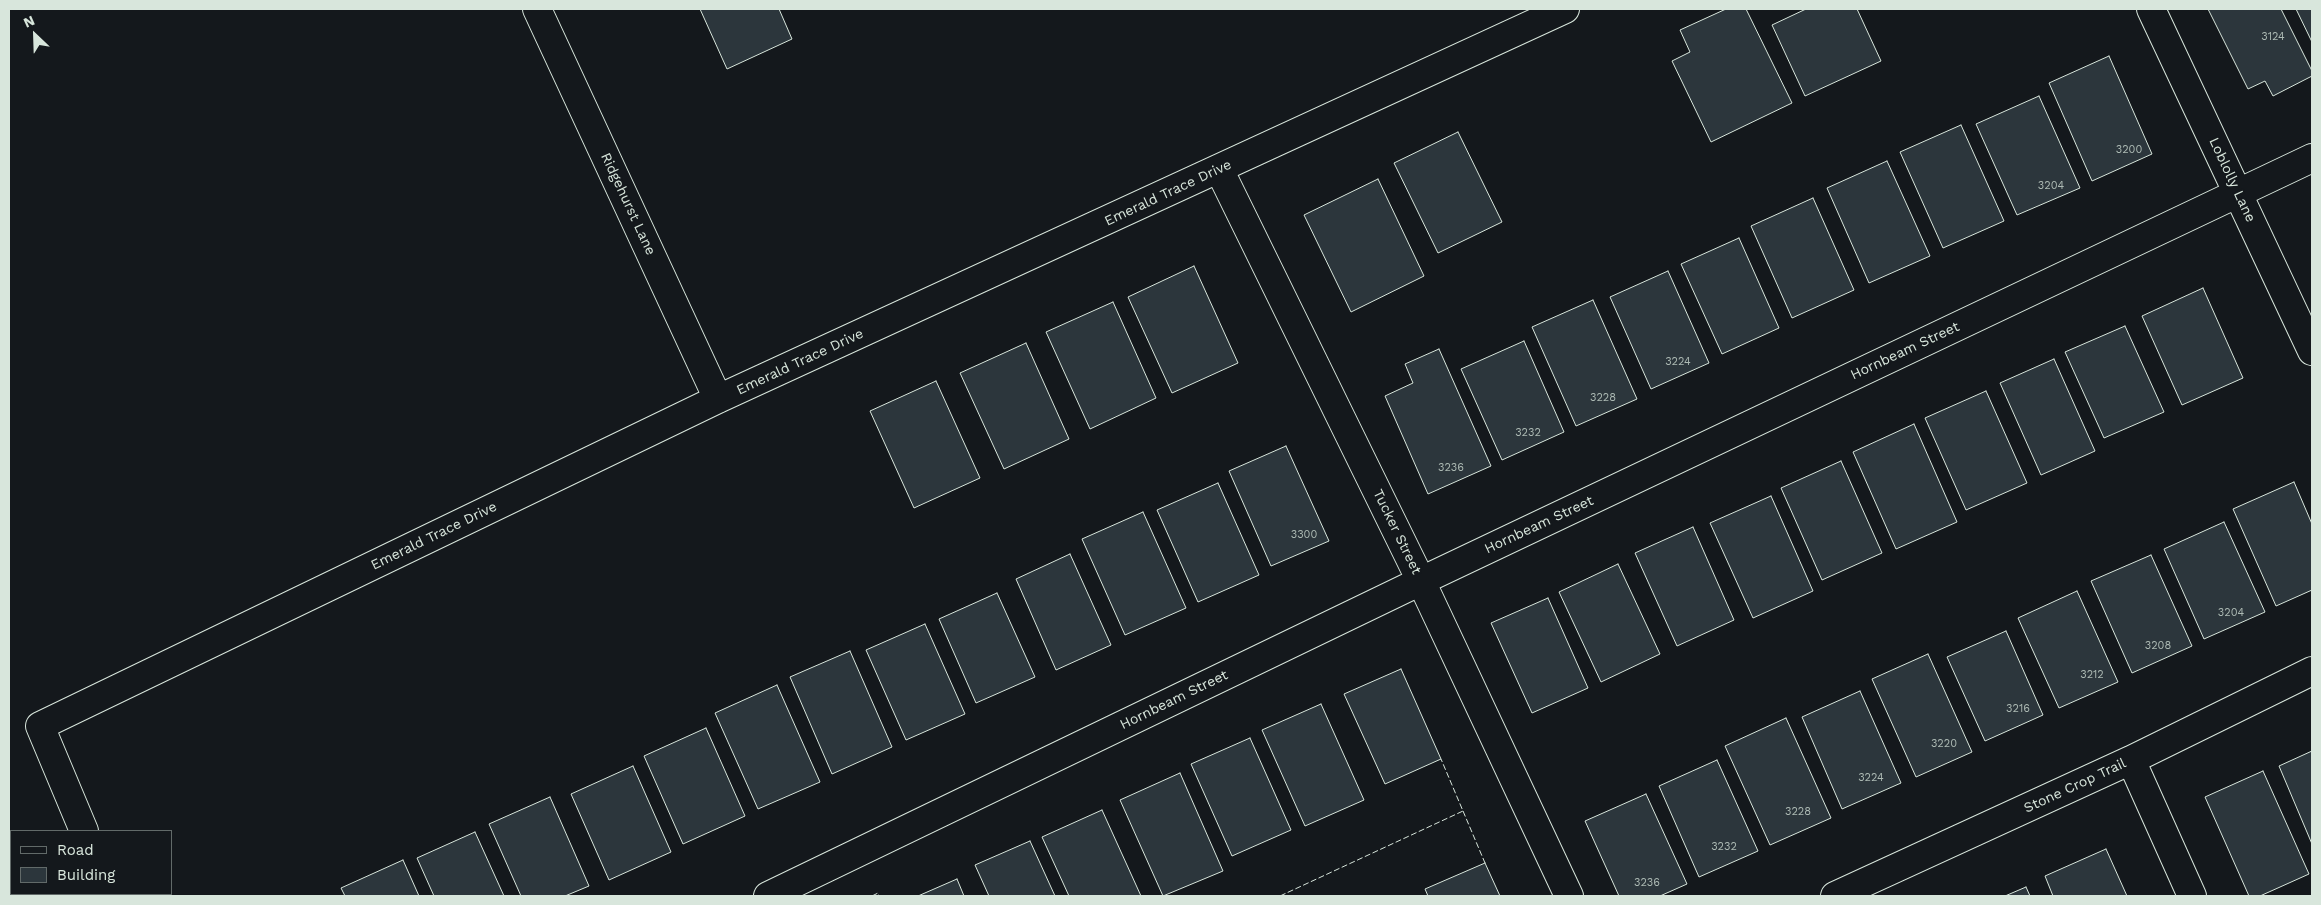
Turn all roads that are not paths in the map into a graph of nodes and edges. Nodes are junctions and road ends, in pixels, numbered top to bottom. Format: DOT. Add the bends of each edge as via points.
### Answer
graph roads {
  1 [pos="537,9"];
  2 [pos="1565,9"];
  3 [pos="2151,9"];
  4 [pos="2312,158"];
  5 [pos="1219,170"];
  6 [pos="2238,193"];
  7 [pos="2312,351"];
  8 [pos="718,399"];
  9 [pos="1421,581"];
  10 [pos="2312,671"];
  11 [pos="2131,760"];
  12 [pos="84,830"];
  13 [pos="768,896"];
  14 [pos="1569,896"];
  15 [pos="1835,896"];
  16 [pos="2192,896"];
  1 -- 8 [label="street, Ridgehurst Lane"];
  2 -- 5 [label="street, Emerald Trace Drive"];
  3 -- 6 [label="street, Loblolly Lane"];
  4 -- 6 [label="street, Hornbeam Street"];
  5 -- 8 [label="street, Emerald Trace Drive"];
  5 -- 9 [label="street, Tucker Street"];
  6 -- 7 [label="street, Loblolly Lane"];
  6 -- 9 [label="street, Hornbeam Street"];
  8 -- 12 [label="street, Emerald Trace Drive" via="40,726"];
  9 -- 13 [label="street, Hornbeam Street"];
  9 -- 14 [label="street, Tucker Street"];
  10 -- 11 [label="street, Stone Crop Trail"];
  11 -- 15 [label="street, Stone Crop Trail"];
  11 -- 16 [label="street"];
}
